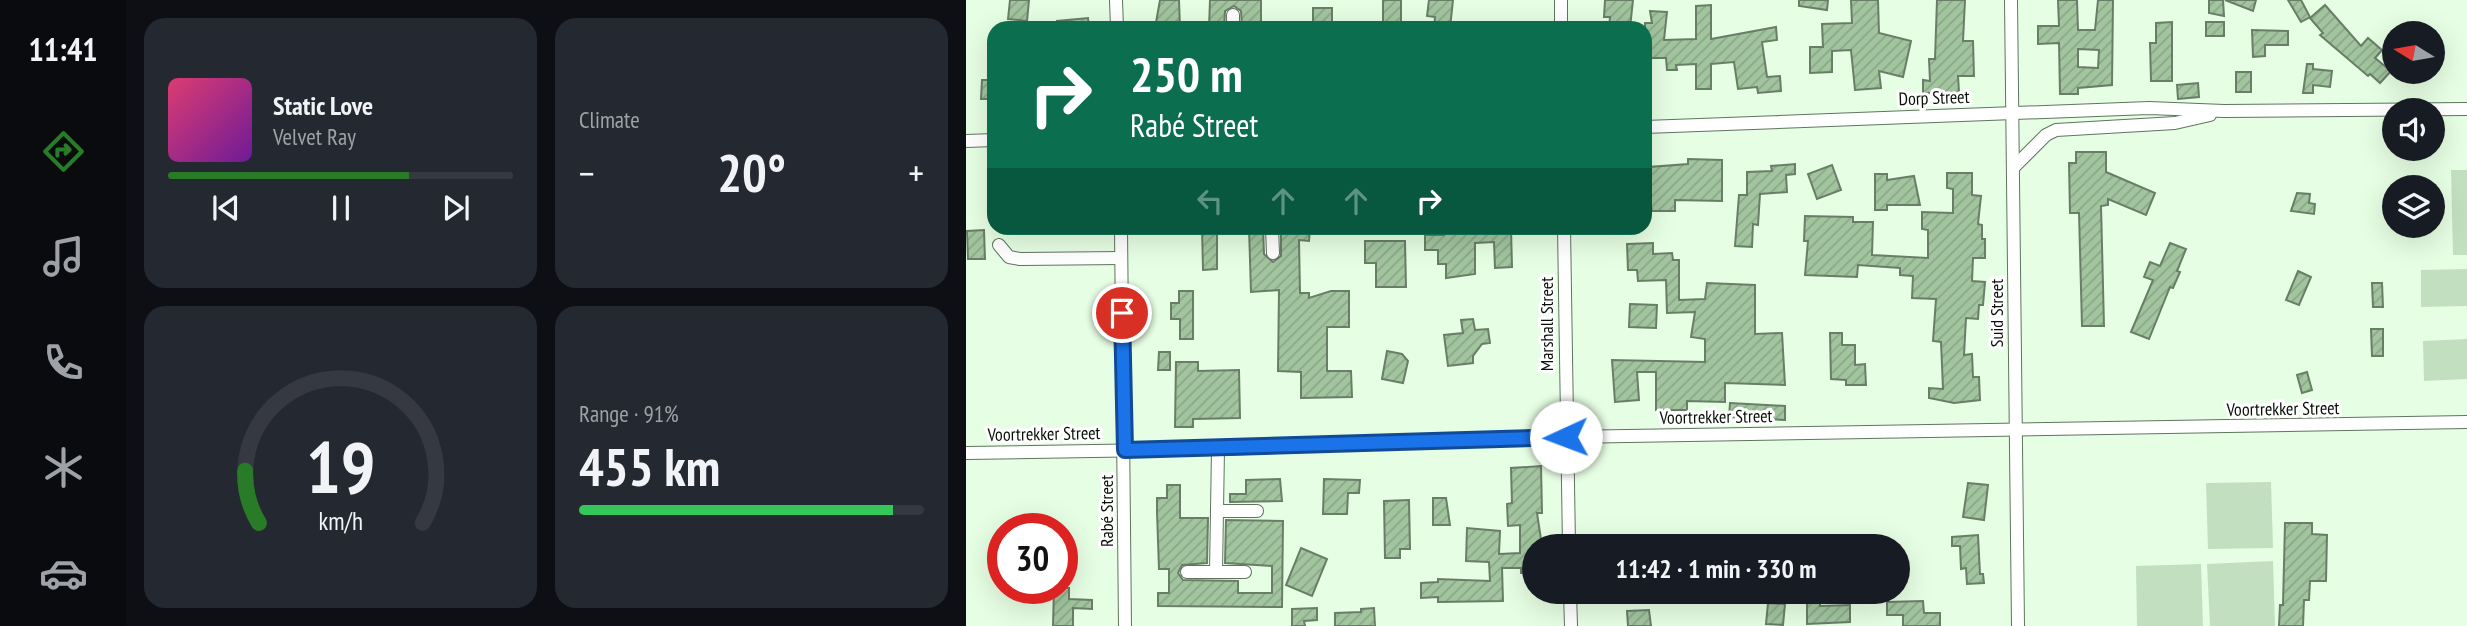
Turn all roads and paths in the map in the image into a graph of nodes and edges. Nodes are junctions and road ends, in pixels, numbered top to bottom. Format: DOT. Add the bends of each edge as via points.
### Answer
graph roads {
  1 [pos="1116,0"];
  2 [pos="1561,0"];
  3 [pos="2011,0"];
  4 [pos="1117,21"];
  5 [pos="1561,21"];
  6 [pos="2467,109"];
  7 [pos="2224,111"];
  8 [pos="2013,113"];
  9 [pos="1652,127"];
  10 [pos="987,140"];
  11 [pos="966,141"];
  12 [pos="2015,166"];
  13 [pos="1121,235"];
  14 [pos="1272,235"];
  15 [pos="1564,235"];
  16 [pos="999,245"];
  17 [pos="1273,253"];
  18 [pos="1121,258"];
  19 [pos="2467,422"];
  20 [pos="2014,430"];
  21 [pos="1566,437"];
  22 [pos="1218,449"];
  23 [pos="1125,450"];
  24 [pos="966,453"];
  25 [pos="1217,511"];
  26 [pos="1257,511"];
  27 [pos="1569,534"];
  28 [pos="1187,572"];
  29 [pos="1216,572"];
  30 [pos="1244,572"];
  31 [pos="1570,604"];
  32 [pos="1125,626"];
  33 [pos="1571,626"];
  34 [pos="2018,626"];
  1 -- 4 [label="street"];
  2 -- 5 [label="street"];
  3 -- 8 [label="street, Suid Street"];
  6 -- 7 [label="street, Dorp Street"];
  7 -- 8 [label="street, Dorp Street" via="2149,108"];
  7 -- 12 [label="street, Dorp Street" via="2175,123 2056,130"];
  8 -- 9 [label="street, Dorp Street"];
  8 -- 12 [label="street, Suid Street"];
  10 -- 11 [label="street"];
  12 -- 20 [label="street, Suid Street"];
  13 -- 18 [label="street, Rabé Street"];
  14 -- 17 [label="street"];
  15 -- 21 [label="street, Marshall Street"];
  16 -- 18 [label="street" via="1009,257 1020,259"];
  18 -- 23 [label="street, Rabé Street"];
  19 -- 20 [label="street, Voortrekker Street"];
  20 -- 21 [label="street, Voortrekker Street"];
  20 -- 34 [label="street, Suid Street"];
  21 -- 22 [label="street, Voortrekker Street"];
  21 -- 27 [label="street, Marshall Street"];
  22 -- 23 [label="street, Voortrekker Street"];
  22 -- 25 [label="street"];
  23 -- 24 [label="street, Voortrekker Street"];
  23 -- 32 [label="street, Rabé Street"];
  25 -- 26 [label="street"];
  25 -- 29 [label="street"];
  28 -- 29 [label="street"];
  29 -- 30 [label="street"];
  31 -- 33 [label="street"];
}
